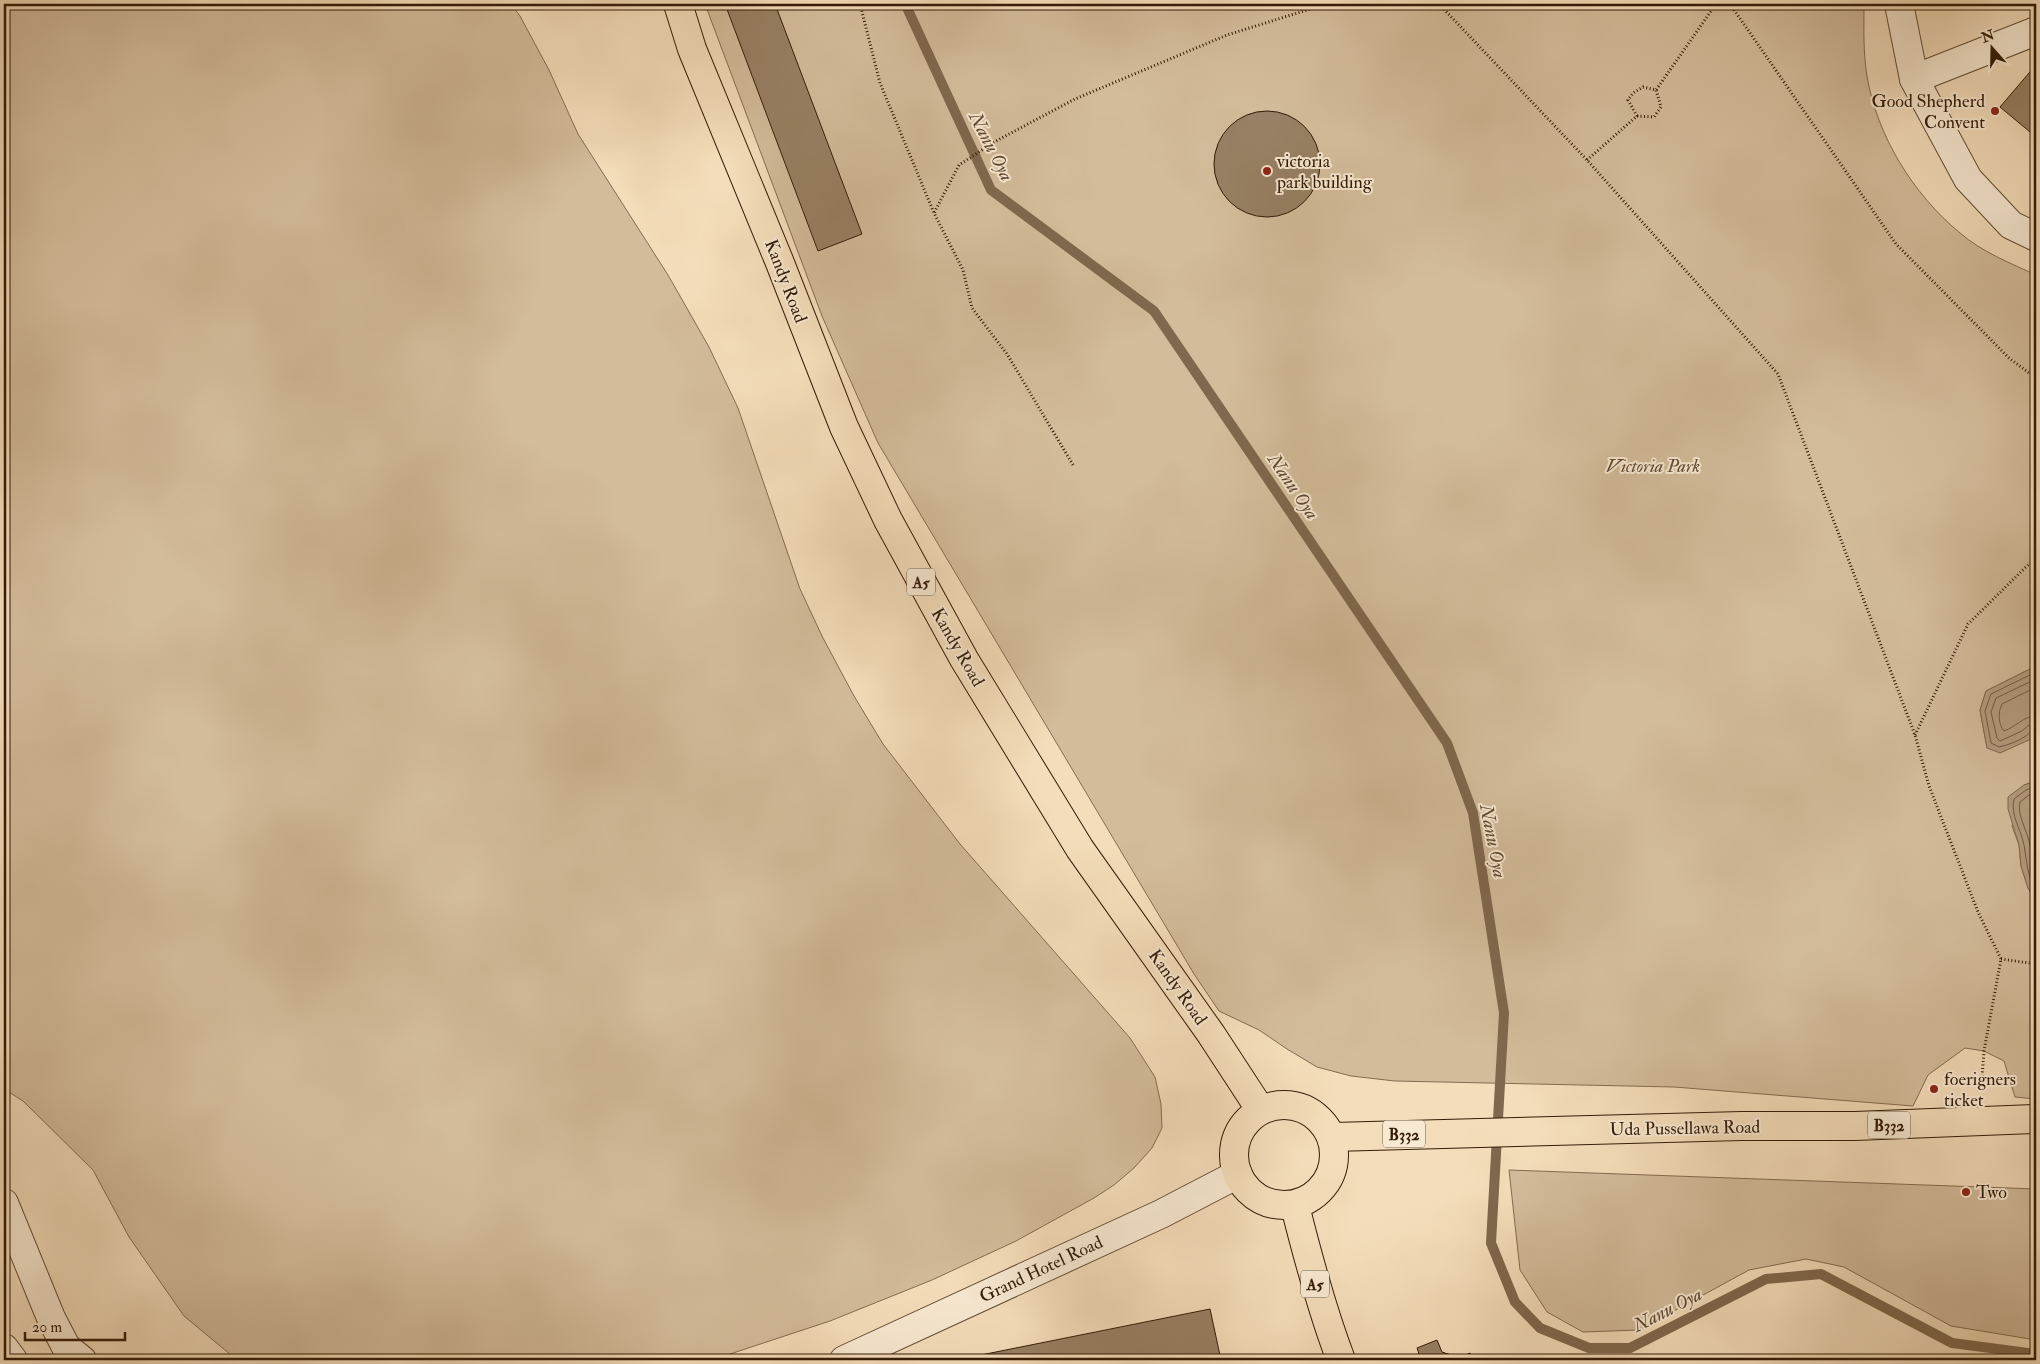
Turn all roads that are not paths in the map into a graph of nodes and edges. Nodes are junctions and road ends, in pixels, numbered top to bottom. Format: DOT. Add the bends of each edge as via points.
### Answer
graph roads {
  1 [pos="678,4"];
  2 [pos="1899,4"];
  3 [pos="2036,31"];
  4 [pos="1914,79"];
  5 [pos="2036,237"];
  6 [pos="1260,1109"];
  7 [pos="2036,1119"];
  8 [pos="1333,1137"];
  9 [pos="1238,1174"];
  10 [pos="4,1203"];
  11 [pos="1295,1206"];
  12 [pos="4,1348"];
  13 [pos="13,1360"];
  14 [pos="82,1360"];
  15 [pos="844,1360"];
  16 [pos="1341,1360"];
  1 -- 6 [label="main road, Kandy Road / A5" via="692,49 844,427 888,520 964,659 1080,849"];
  2 -- 4 [label="street"];
  3 -- 4 [label="street"];
  4 -- 5 [label="street" via="1968,178 2011,225"];
  6 -- 8 [label="main road" via="1289,1103 1316,1114"];
  6 -- 9 [label="main road" via="1242,1124 1234,1152"];
  7 -- 8 [label="main road, Uda Pussellawa Road / B332"];
  8 -- 11 [label="main road" via="1335,1165 1322,1190"];
  9 -- 11 [label="main road" via="1248,1193 1271,1205"];
  9 -- 15 [label="street, Grand Hotel Road" via="1161,1214"];
  10 -- 14 [label="street" via="51,1318 66,1347"];
  11 -- 16 [label="main road, A5" via="1309,1264"];
  12 -- 13 [label="street"];
}
